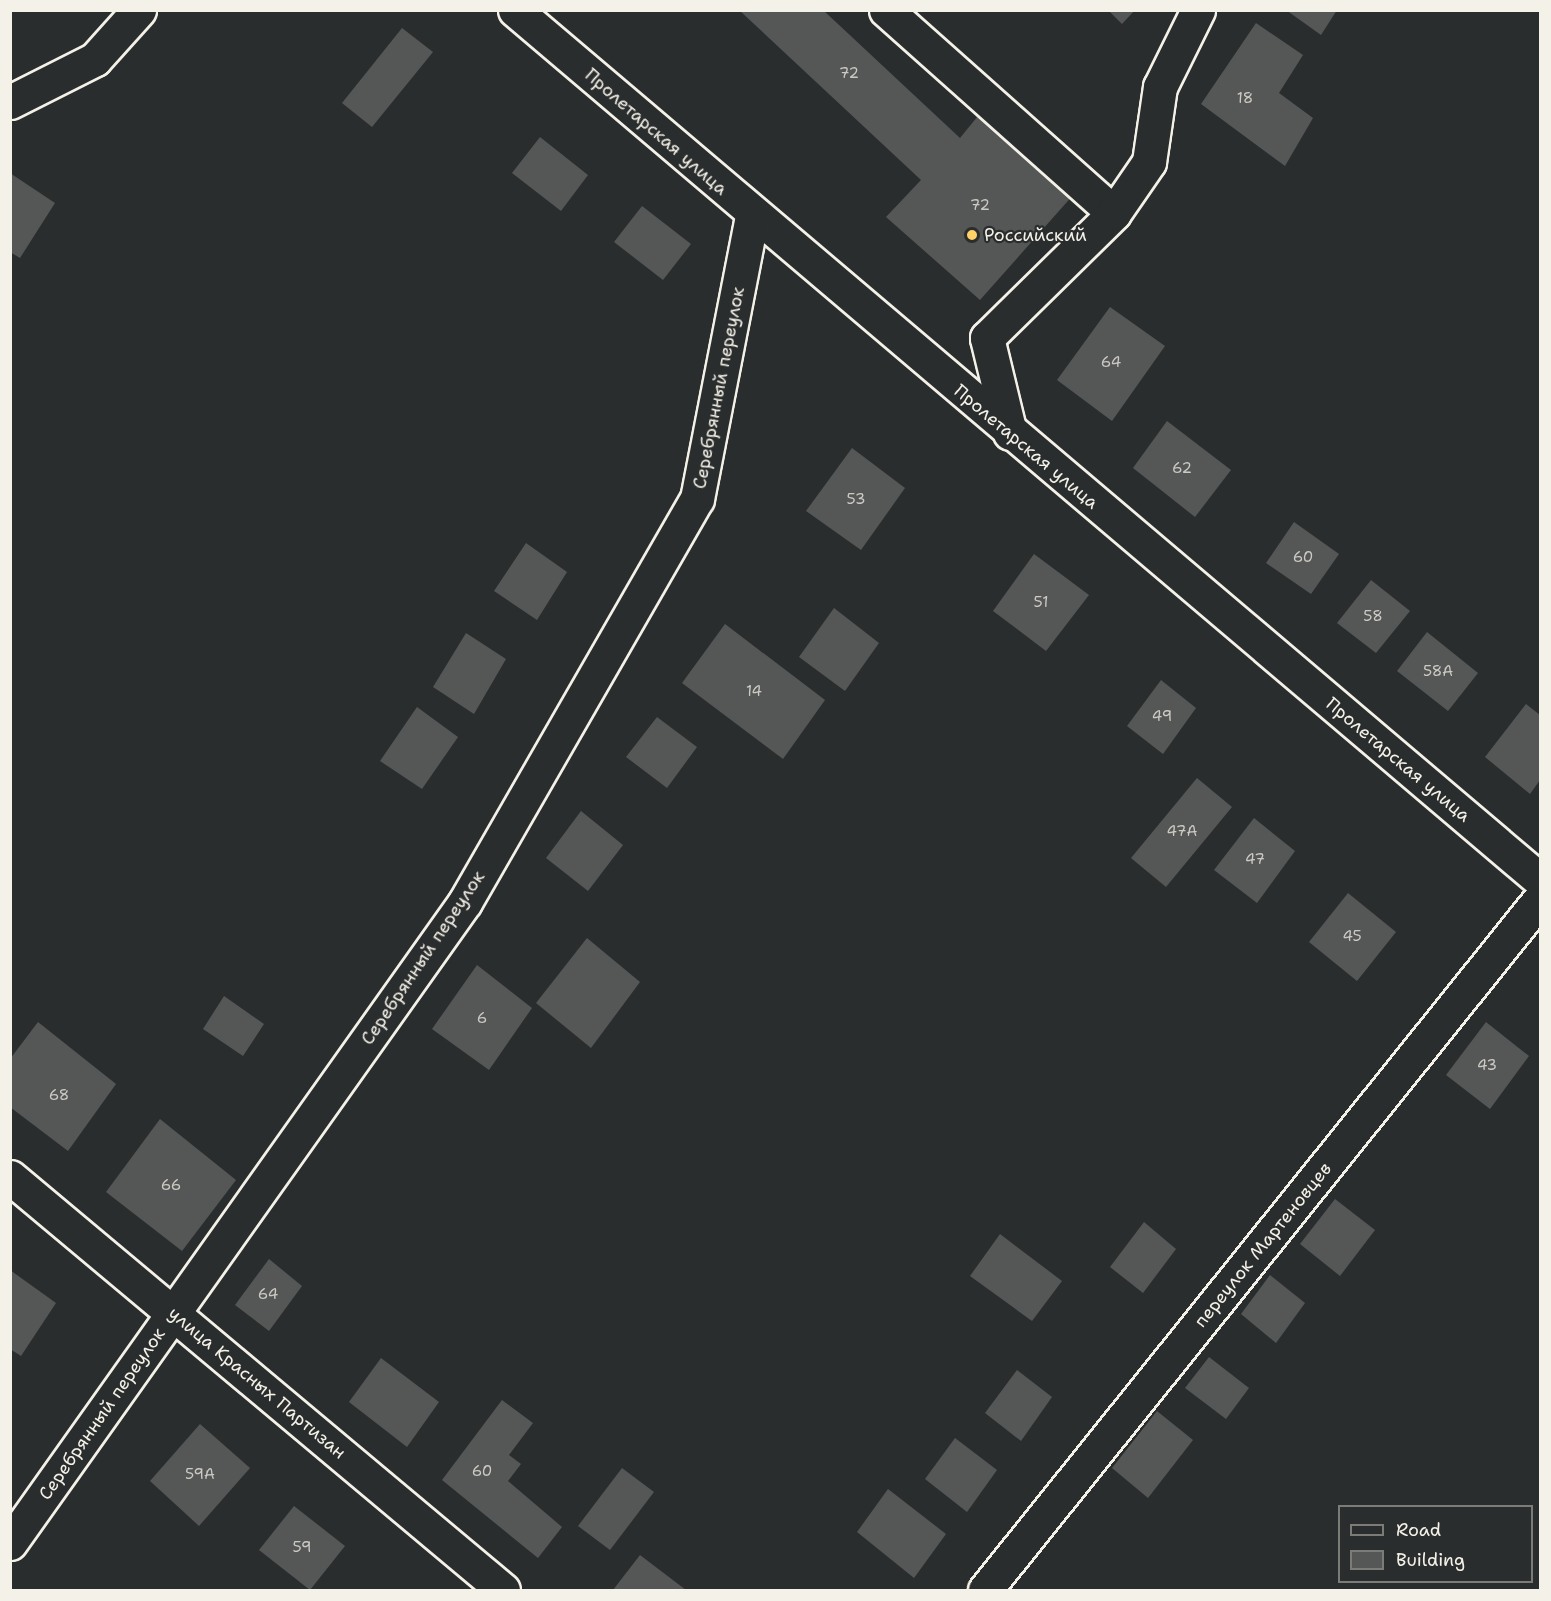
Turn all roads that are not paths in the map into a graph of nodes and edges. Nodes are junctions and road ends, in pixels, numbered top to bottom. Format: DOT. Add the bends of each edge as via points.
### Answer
graph roads {
  1 [pos="140,10"];
  2 [pos="886,10"];
  3 [pos="1198,10"];
  4 [pos="521,12"];
  5 [pos="10,102"];
  6 [pos="1114,213"];
  7 [pos="752,215"];
  8 [pos="1010,433"];
  9 [pos="1540,880"];
  10 [pos="1540,899"];
  11 [pos="10,1177"];
  12 [pos="174,1313"];
  13 [pos="10,1543"];
  14 [pos="502,1590"];
  15 [pos="985,1590"];
  1 -- 5 [label="street" via="95,59"];
  2 -- 6 [label="street"];
  3 -- 6 [label="street" via="1160,87 1149,162"];
  4 -- 7 [label="street, Пролетарская улица"];
  6 -- 8 [label="street" via="987,338"];
  7 -- 8 [label="street, Пролетарская улица"];
  7 -- 12 [label="street, Серебрянный переулок" via="697,500 465,902"];
  8 -- 9 [label="street, Пролетарская улица"];
  10 -- 15 [label="street, переулок Мартеновцев"];
  11 -- 12 [label="street, улица Красных Партизан"];
  12 -- 13 [label="street, Серебрянный переулок"];
  12 -- 14 [label="street, улица Красных Партизан"];
}
